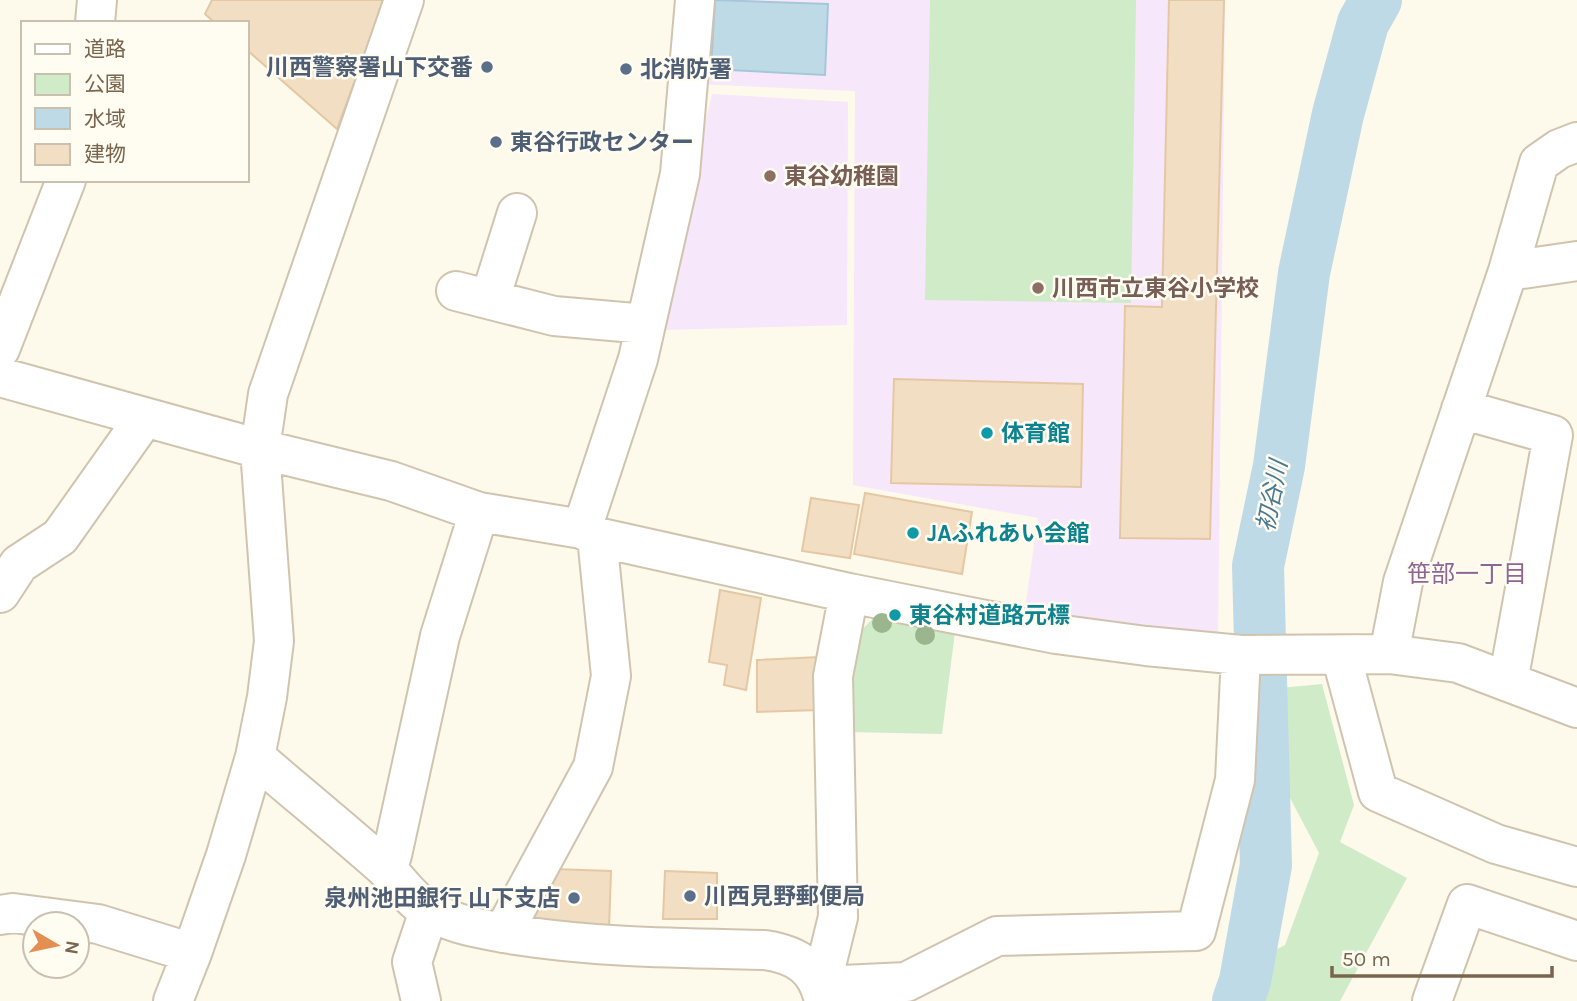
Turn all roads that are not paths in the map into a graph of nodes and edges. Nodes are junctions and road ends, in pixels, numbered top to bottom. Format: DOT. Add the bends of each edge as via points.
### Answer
graph roads {
  1 [pos="97,0"];
  2 [pos="404,0"];
  3 [pos="695,0"];
  4 [pos="95,21"];
  5 [pos="1577,142"];
  6 [pos="64,182"];
  7 [pos="517,213"];
  8 [pos="1577,261"];
  9 [pos="1508,271"];
  10 [pos="646,324"];
  11 [pos="0,349"];
  12 [pos="0,377"];
  13 [pos="1461,409"];
  14 [pos="145,417"];
  15 [pos="260,449"];
  16 [pos="479,512"];
  17 [pos="589,533"];
  18 [pos="0,593"];
  19 [pos="849,593"];
  20 [pos="1389,654"];
  21 [pos="1241,655"];
  22 [pos="1340,655"];
  23 [pos="1508,682"];
  24 [pos="1577,708"];
  25 [pos="255,757"];
  26 [pos="1577,867"];
  27 [pos="387,870"];
  28 [pos="429,911"];
  29 [pos="0,915"];
  30 [pos="503,933"];
  31 [pos="1577,941"];
  32 [pos="192,953"];
  33 [pos="823,993"];
  34 [pos="173,1001"];
  35 [pos="421,1001"];
  36 [pos="1432,1001"];
  1 -- 4 [label="street"];
  2 -- 15 [label="street" via="283,345 268,394"];
  3 -- 10 [label="street" via="680,174"];
  5 -- 9 [label="street" via="1539,163"];
  6 -- 11 [label="street"];
  7 -- 10 [label="street" via="473,295 554,316"];
  8 -- 9 [label="street"];
  9 -- 13 [label="street"];
  10 -- 17 [label="street"];
  12 -- 14 [label="street"];
  13 -- 20 [label="street" via="1403,582"];
  13 -- 23 [label="street" via="1553,435"];
  14 -- 15 [label="street"];
  14 -- 18 [label="street" via="60,537 19,564"];
  15 -- 16 [label="street" via="391,481"];
  15 -- 25 [label="street" via="274,641"];
  16 -- 17 [label="street"];
  16 -- 27 [label="street" via="440,636"];
  17 -- 19 [label="street"];
  17 -- 30 [label="street" via="611,676 593,767"];
  19 -- 21 [label="street" via="1056,634"];
  19 -- 33 [label="street" via="833,676 838,917"];
  20 -- 22 [label="street"];
  20 -- 23 [label="street" via="1458,663"];
  21 -- 22 [label="street"];
  21 -- 33 [label="street" via="1235,780 1196,931 997,936 906,982"];
  22 -- 26 [label="street" via="1378,792 1496,844"];
  23 -- 24 [label="street"];
  25 -- 27 [label="street"];
  25 -- 32 [label="street"];
  27 -- 28 [label="street"];
  28 -- 30 [label="street"];
  28 -- 35 [label="street" via="412,961"];
  29 -- 32 [label="street" via="98,924"];
  30 -- 33 [label="street" via="566,943 783,953 814,973"];
  31 -- 36 [label="street" via="1467,904"];
  32 -- 34 [label="street"];
}
